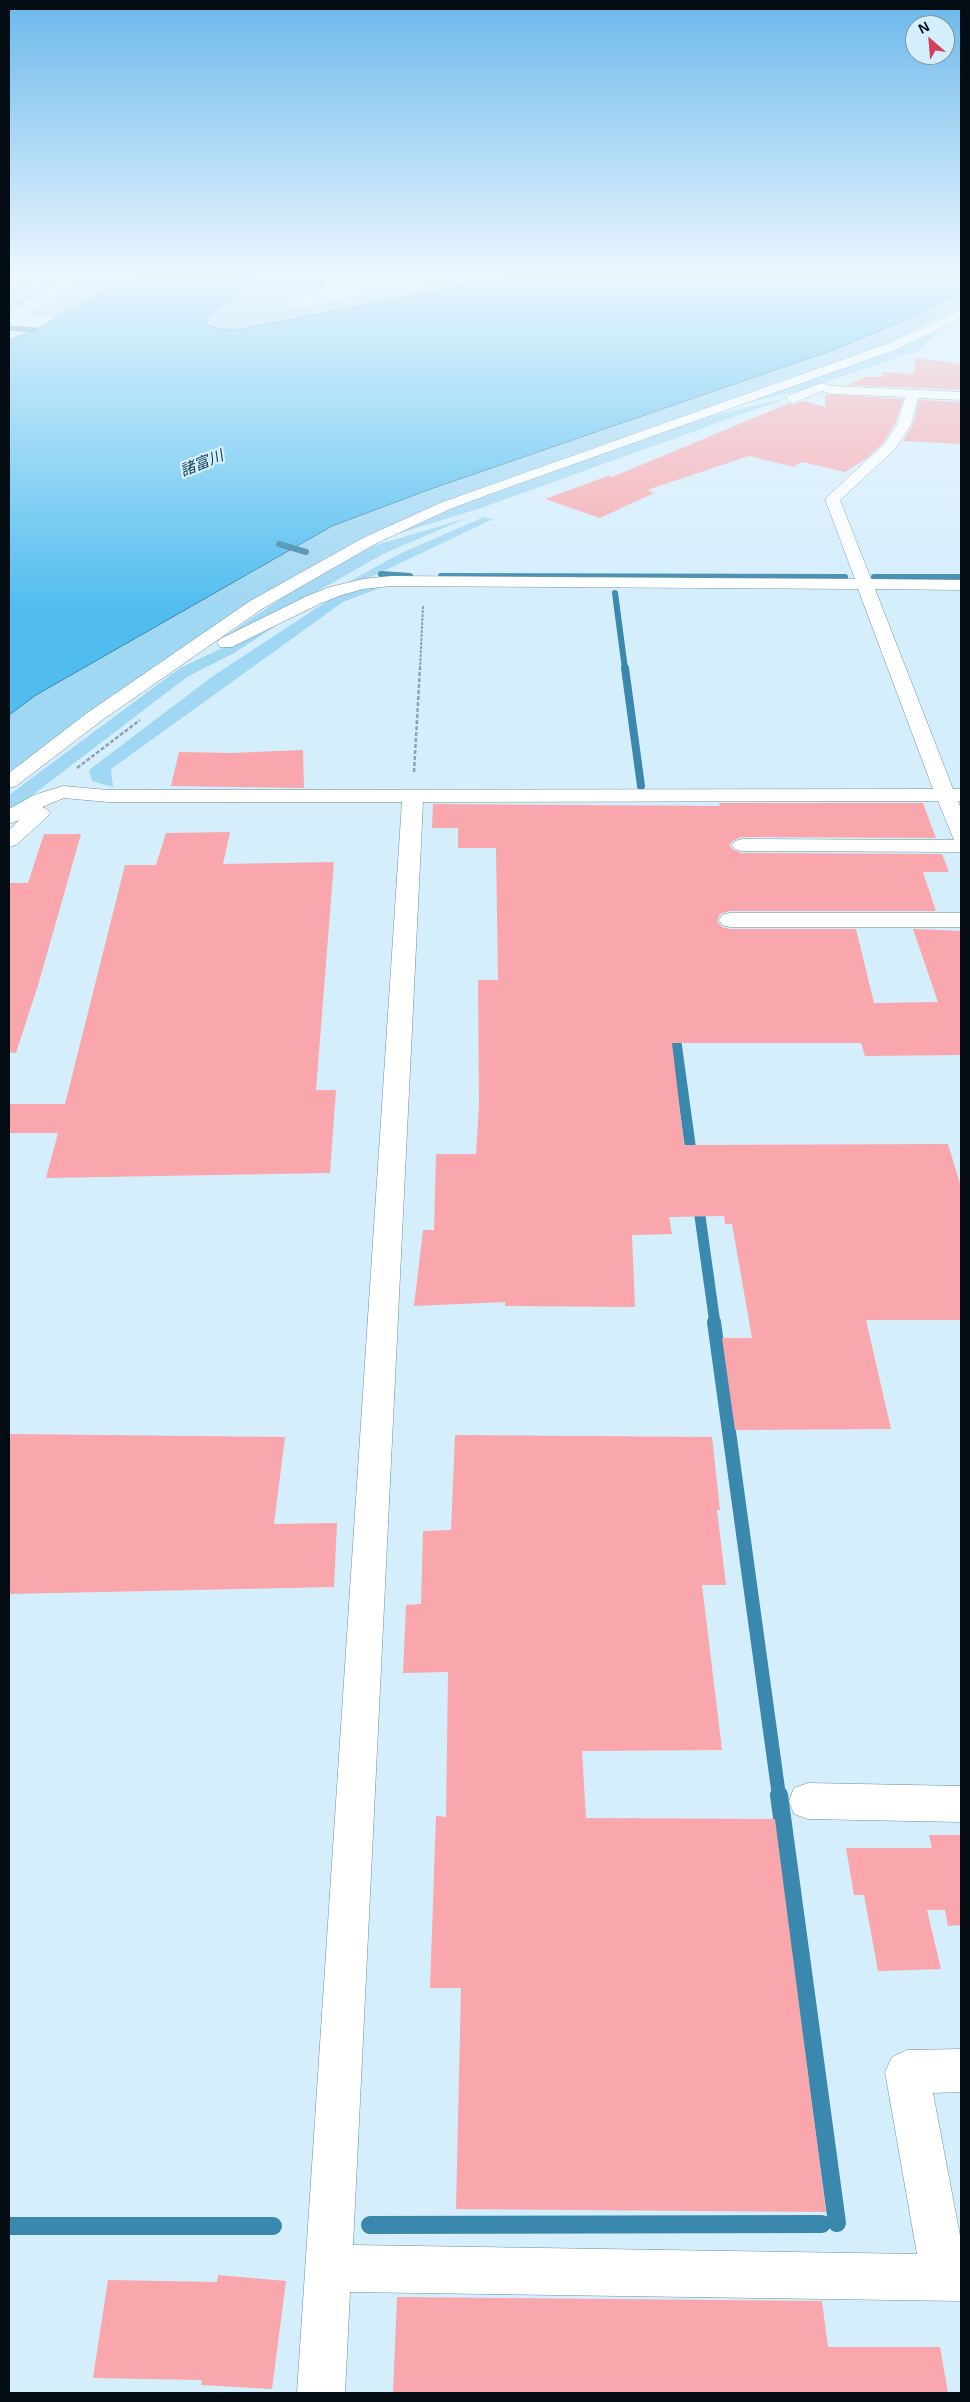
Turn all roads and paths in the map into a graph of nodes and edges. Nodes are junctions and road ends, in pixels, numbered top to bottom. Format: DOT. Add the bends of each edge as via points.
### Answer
graph roads {
  1 [pos="787,383"];
  2 [pos="832,383"];
  3 [pos="821,388"];
  4 [pos="912,394"];
  5 [pos="961,396"];
  6 [pos="782,403"];
  7 [pos="701,413"];
  8 [pos="451,520"];
  9 [pos="369,541"];
  10 [pos="424,582"];
  11 [pos="863,584"];
  12 [pos="961,585"];
  13 [pos="182,657"];
  14 [pos="9,782"];
  15 [pos="63,792"];
  16 [pos="413,795"];
  17 [pos="953,795"];
  18 [pos="9,818"];
  19 [pos="961,835"];
  20 [pos="9,841"];
  21 [pos="742,846"];
  22 [pos="961,846"];
  23 [pos="730,920"];
  24 [pos="961,920"];
  25 [pos="808,1800"];
  26 [pos="961,1804"];
  27 [pos="961,2071"];
  28 [pos="330,2268"];
  29 [pos="953,2278"];
  30 [pos="321,2393"];
  1 -- 7 [label="street"];
  2 -- 3 [label="street"];
  3 -- 4 [label="street"];
  3 -- 6 [label="street"];
  3 -- 7 [label="street" via="728,410"];
  4 -- 5 [label="street"];
  4 -- 11 [label="street" via="904,425 889,446 832,499"];
  7 -- 9 [label="street" via="477,494"];
  8 -- 9 [label="street" via="385,540"];
  9 -- 13 [label="street" via="256,605"];
  10 -- 11 [label="street"];
  10 -- 13 [label="street" via="391,581 336,591 217,648"];
  10 -- 16 [label="path"];
  11 -- 12 [label="street"];
  11 -- 17 [label="street"];
  13 -- 14 [label="street" via="94,717"];
  15 -- 16 [label="street" via="108,796"];
  15 -- 18 [label="street" via="42,799"];
  15 -- 20 [label="street"];
  16 -- 17 [label="street"];
  16 -- 28 [label="street"];
  17 -- 19 [label="street"];
  21 -- 22 [label="street"];
  23 -- 24 [label="street"];
  25 -- 26 [label="street"];
  27 -- 29 [label="street" via="907,2072"];
  28 -- 29 [label="street"];
  28 -- 30 [label="street"];
}
